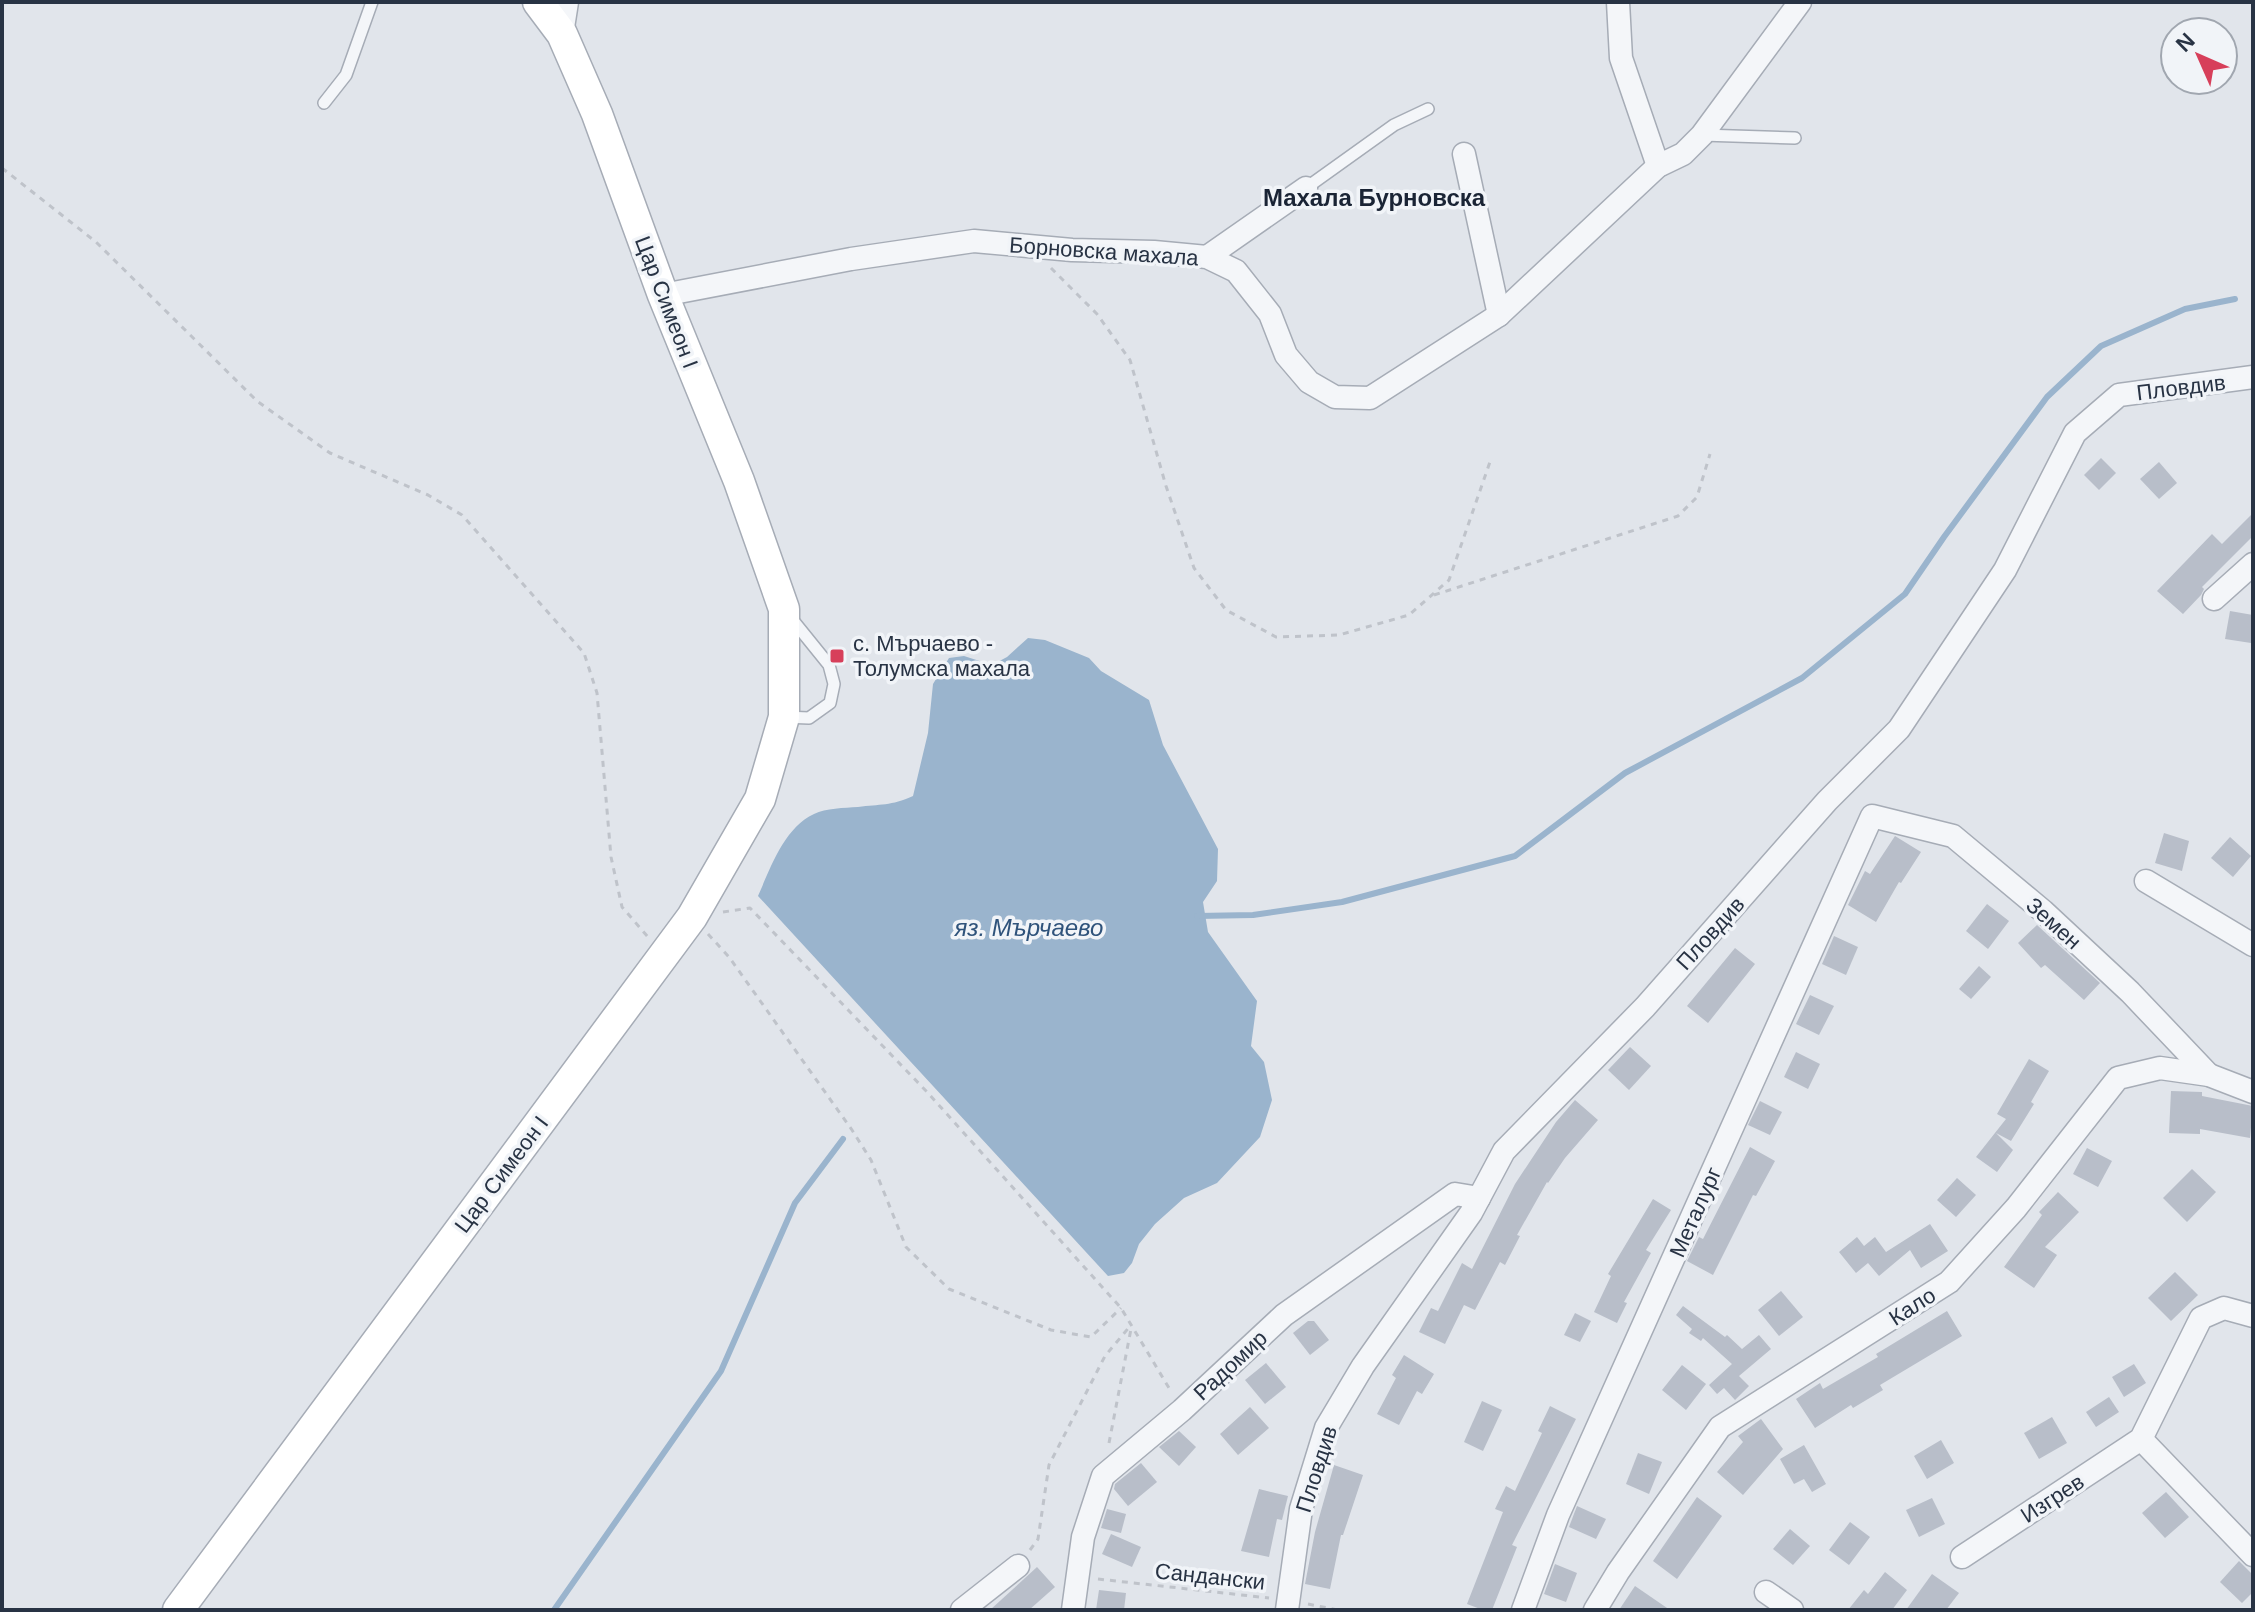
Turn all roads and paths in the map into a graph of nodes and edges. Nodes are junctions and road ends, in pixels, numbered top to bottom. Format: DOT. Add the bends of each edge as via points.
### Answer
graph roads {
  1 [pos="372,2"];
  2 [pos="538,2"];
  3 [pos="567,2"];
  4 [pos="1618,2"];
  5 [pos="1800,2"];
  6 [pos="562,34"];
  7 [pos="324,103"];
  8 [pos="1428,109"];
  9 [pos="1702,135"];
  10 [pos="1795,138"];
  11 [pos="1464,154"];
  12 [pos="1658,166"];
  13 [pos="2,168"];
  14 [pos="1306,188"];
  15 [pos="1029,246"];
  16 [pos="1207,257"];
  17 [pos="663,295"];
  18 [pos="1499,315"];
  19 [pos="2253,377"];
  20 [pos="1710,454"];
  21 [pos="1491,459"];
  22 [pos="2253,564"];
  23 [pos="1431,596"];
  24 [pos="2214,599"];
  25 [pos="784,609"];
  26 [pos="784,717"];
  27 [pos="1872,816"];
  28 [pos="2146,881"];
  29 [pos="692,917"];
  30 [pos="2253,945"];
  31 [pos="663,955"];
  32 [pos="2209,1075"];
  33 [pos="2253,1092"];
  34 [pos="1479,1198"];
  35 [pos="1121,1308"];
  36 [pos="2253,1316"];
  37 [pos="1131,1325"];
  38 [pos="1182,1410"];
  39 [pos="2141,1439"];
  40 [pos="1103,1476"];
  41 [pos="2253,1555"];
  42 [pos="1962,1557"];
  43 [pos="1018,1566"];
  44 [pos="1078,1577"];
  45 [pos="1766,1592"];
  46 [pos="1287,1605"];
  47 [pos="178,1610"];
  48 [pos="962,1610"];
  49 [pos="1073,1610"];
  50 [pos="1338,1610"];
  51 [pos="1523,1610"];
  52 [pos="1595,1610"];
  53 [pos="1792,1610"];
  1 -- 7 [label="lane" via="346,75"];
  2 -- 6 [label="street, Цар Симеон I"];
  3 -- 6 [label="street"];
  4 -- 12 [label="street" via="1621,58"];
  5 -- 9 [label="street, Борновска махала"];
  6 -- 17 [label="street, Цар Симеон I"];
  8 -- 14 [label="lane" via="1394,125"];
  9 -- 10 [label="lane"];
  9 -- 12 [label="street, Борновска махала" via="1683,154"];
  11 -- 18 [label="street"];
  12 -- 18 [label="street, Борновска махала"];
  13 -- 31 [label="path" via="96,242 257,401 330,453 462,515 584,653 597,693 611,857 622,907"];
  14 -- 16 [label="street"];
  15 -- 16 [label="street, Борновска махала"];
  15 -- 17 [label="street, Борновска махала" via="974,241"];
  15 -- 23 [label="path" via="1097,314 1130,360 1194,568 1226,610 1276,637 1339,635 1409,615"];
  16 -- 18 [label="street, Борновска махала" via="1236,271 1270,314 1286,355 1309,382 1335,397 1370,398"];
  17 -- 25 [label="street, Цар Симеон I" via="739,481"];
  19 -- 34 [label="street, Пловдив" via="2119,395 2075,433 2005,570 1899,729 1827,801 1645,1007 1504,1151"];
  20 -- 23 [label="path" via="1697,497 1678,516"];
  21 -- 23 [label="path" via="1449,580"];
  22 -- 24 [label="street"];
  25 -- 26 [label="street, Цар Симеон I"];
  25 -- 26 [label="lane" via="829,665 834,684 830,703 809,718"];
  26 -- 29 [label="street, Цар Симеон I" via="760,799"];
  27 -- 32 [label="street, Земен" via="1953,836 2130,992"];
  27 -- 51 [label="street, Металург" via="1558,1515"];
  28 -- 30 [label="street"];
  29 -- 31 [label="street, Цар Симеон I"];
  29 -- 35 [label="path" via="750,908 928,1093"];
  29 -- 35 [label="path" via="729,957 852,1130 871,1160 906,1247 949,1289 1051,1330 1091,1337"];
  31 -- 47 [label="street, Цар Симеон I"];
  32 -- 33 [label="street, Кало"];
  32 -- 52 [label="street, Кало" via="2160,1068 2118,1078 2016,1208 1949,1282 1720,1427"];
  34 -- 38 [label="street, Радомир" via="1455,1194 1351,1266 1284,1315"];
  34 -- 46 [label="street, Пловдив" via="1326,1428 1301,1509"];
  35 -- 37 [label="path"];
  36 -- 39 [label="street" via="2224,1308 2201,1318"];
  37 -- 38 [label="path"];
  37 -- 40 [label="path"];
  37 -- 43 [label="path" via="1105,1356 1049,1465 1038,1539"];
  38 -- 40 [label="street, Радомир"];
  39 -- 41 [label="street"];
  39 -- 42 [label="street, Изгрев"];
  40 -- 44 [label="street" via="1083,1537"];
  43 -- 48 [label="street"];
  44 -- 46 [label="path, Сандански"];
  44 -- 49 [label="street"];
  45 -- 53 [label="street"];
  46 -- 50 [label="path, Сандански"];
}
